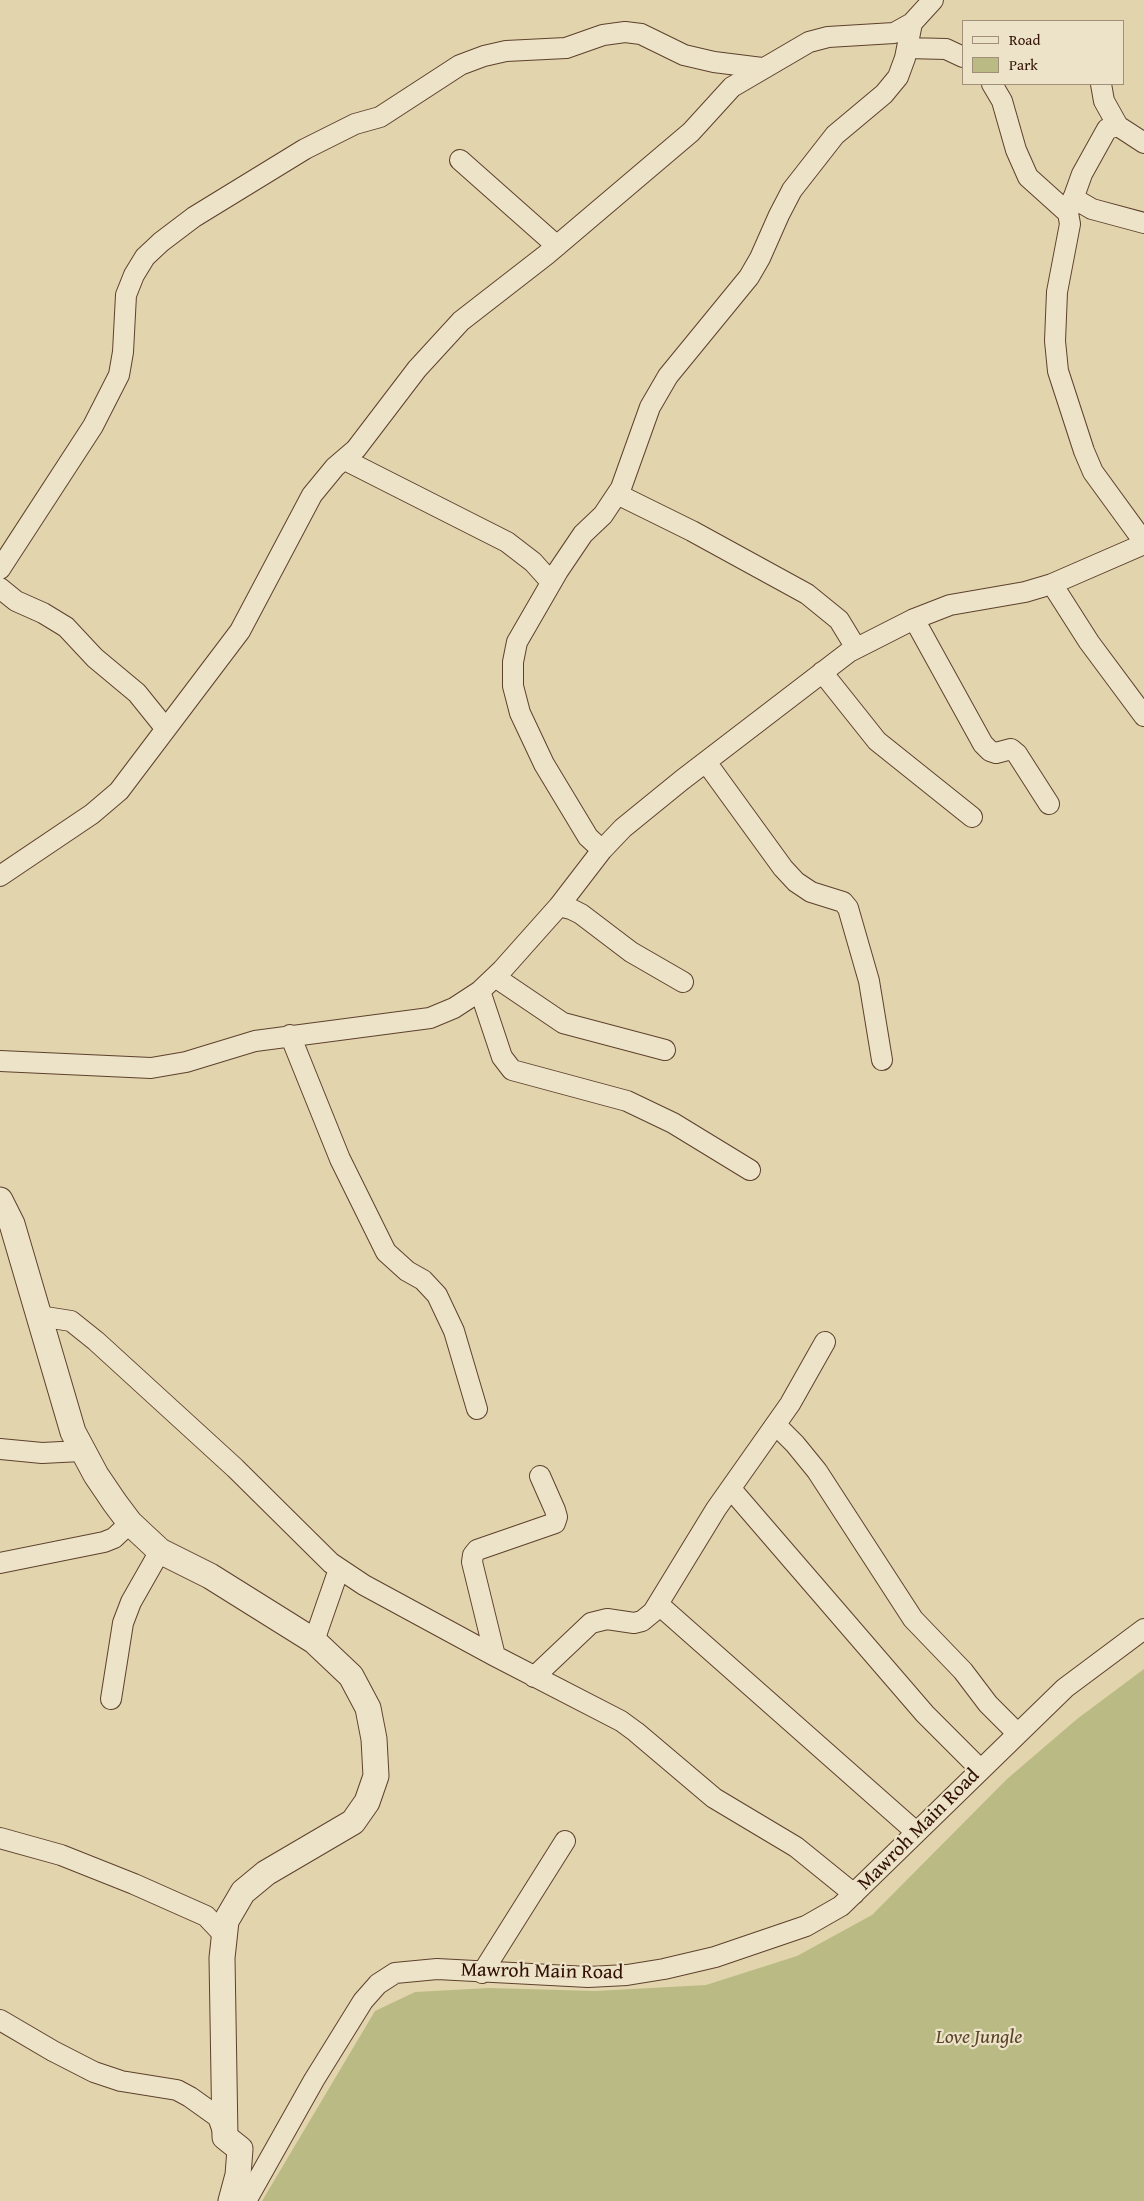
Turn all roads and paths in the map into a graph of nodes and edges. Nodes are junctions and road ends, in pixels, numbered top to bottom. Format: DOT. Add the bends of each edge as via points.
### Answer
graph roads {
  1 [pos="933,0"];
  2 [pos="912,23"];
  3 [pos="907,48"];
  4 [pos="962,57"];
  5 [pos="762,68"];
  6 [pos="993,85"];
  7 [pos="1101,85"];
  8 [pos="1118,126"];
  9 [pos="1144,143"];
  10 [pos="460,160"];
  11 [pos="1071,205"];
  12 [pos="1144,223"];
  13 [pos="557,246"];
  14 [pos="345,460"];
  15 [pos="618,494"];
  16 [pos="1144,543"];
  17 [pos="0,569"];
  18 [pos="551,582"];
  19 [pos="1052,584"];
  20 [pos="0,588"];
  21 [pos="914,619"];
  22 [pos="856,648"];
  23 [pos="822,672"];
  24 [pos="1144,716"];
  25 [pos="166,729"];
  26 [pos="706,762"];
  27 [pos="1049,804"];
  28 [pos="972,817"];
  29 [pos="602,850"];
  30 [pos="0,876"];
  31 [pos="559,906"];
  32 [pos="495,977"];
  33 [pos="683,982"];
  34 [pos="480,992"];
  35 [pos="290,1035"];
  36 [pos="665,1050"];
  37 [pos="882,1060"];
  38 [pos="0,1061"];
  39 [pos="750,1170"];
  40 [pos="0,1200"];
  41 [pos="39,1316"];
  42 [pos="825,1342"];
  43 [pos="477,1409"];
  44 [pos="776,1425"];
  45 [pos="0,1449"];
  46 [pos="81,1451"];
  47 [pos="540,1476"];
  48 [pos="731,1488"];
  49 [pos="130,1523"];
  50 [pos="160,1551"];
  51 [pos="0,1563"];
  52 [pos="339,1569"];
  53 [pos="658,1604"];
  54 [pos="1144,1628"];
  55 [pos="314,1641"];
  56 [pos="495,1656"];
  57 [pos="534,1677"];
  58 [pos="111,1699"];
  59 [pos="1018,1733"];
  60 [pos="980,1769"];
  61 [pos="916,1832"];
  62 [pos="0,1838"];
  63 [pos="565,1841"];
  64 [pos="854,1894"];
  65 [pos="224,1935"];
  66 [pos="482,1973"];
  67 [pos="0,2020"];
  68 [pos="225,2137"];
  69 [pos="231,2201"];
  70 [pos="246,2201"];
  1 -- 2 [label="street"];
  2 -- 3 [label="street"];
  2 -- 5 [label="street" via="894,33 828,37 808,42"];
  3 -- 4 [label="street" via="946,49"];
  3 -- 15 [label="street" via="898,77 884,94 835,135 810,166 783,206 749,277 668,376 650,407"];
  5 -- 13 [label="street" via="732,87 691,132"];
  5 -- 17 [label="street" via="684,55 641,34 625,32 603,35 566,48 506,51 484,56 460,65 380,117 355,124 305,149 194,217 145,257 134,275 126,295 119,376 93,426"];
  6 -- 11 [label="street" via="1002,101 1016,150 1028,177"];
  7 -- 8 [label="street" via="1104,101"];
  8 -- 9 [label="street"];
  8 -- 11 [label="street" via="1107,129 1082,174"];
  10 -- 13 [label="street"];
  11 -- 12 [label="street"];
  11 -- 16 [label="street" via="1057,292 1055,341 1058,371 1093,472"];
  13 -- 14 [label="street" via="468,316 438,344 374,428"];
  14 -- 18 [label="street" via="507,542 533,562"];
  14 -- 25 [label="street" via="312,494 240,631"];
  15 -- 18 [label="street" via="603,515 583,534"];
  15 -- 22 [label="street" via="807,594 839,620"];
  16 -- 19 [label="street"];
  18 -- 29 [label="street" via="517,642 513,662 514,699 544,764 588,837"];
  19 -- 21 [label="street" via="950,605"];
  19 -- 24 [label="street" via="1089,642"];
  20 -- 25 [label="street" via="16,601 66,627 95,658 137,693"];
  21 -- 22 [label="street"];
  21 -- 27 [label="street" via="983,744 996,753 1012,749"];
  22 -- 23 [label="street"];
  23 -- 26 [label="street"];
  23 -- 28 [label="street" via="877,741"];
  25 -- 30 [label="street" via="119,791 92,814"];
  26 -- 29 [label="street" via="623,828"];
  26 -- 37 [label="street" via="796,882 811,892 843,902 848,908 869,981"];
  29 -- 31 [label="street"];
  31 -- 32 [label="street"];
  31 -- 33 [label="street" via="581,914 631,952"];
  32 -- 34 [label="street"];
  32 -- 36 [label="street" via="563,1023"];
  34 -- 35 [label="street" via="430,1018 370,1028"];
  34 -- 39 [label="street" via="502,1057 512,1070 628,1101 673,1123"];
  35 -- 38 [label="street" via="151,1068"];
  35 -- 43 [label="street" via="337,1151 386,1252 427,1284 437,1296 454,1331"];
  40 -- 41 [label="street" via="12,1224"];
  41 -- 46 [label="street"];
  41 -- 52 [label="street" via="71,1321 96,1341 173,1409"];
  42 -- 44 [label="street"];
  44 -- 48 [label="street"];
  44 -- 59 [label="street" via="817,1471 913,1619"];
  45 -- 46 [label="street" via="42,1453"];
  46 -- 49 [label="street"];
  47 -- 56 [label="street" via="556,1510 555,1523 477,1550 473,1555"];
  48 -- 53 [label="street"];
  48 -- 60 [label="street" via="925,1714"];
  49 -- 50 [label="street"];
  49 -- 51 [label="street" via="114,1538 104,1542"];
  50 -- 55 [label="street" via="210,1576"];
  50 -- 58 [label="street" via="123,1623"];
  52 -- 55 [label="street"];
  52 -- 56 [label="street"];
  53 -- 57 [label="street" via="642,1621 607,1619 591,1623"];
  53 -- 61 [label="street"];
  54 -- 59 [label="street, Mawroh Main Road" via="1065,1688"];
  55 -- 65 [label="street" via="351,1676 368,1708 376,1776 367,1802 353,1822 266,1873 243,1892 226,1921"];
  56 -- 57 [label="street"];
  57 -- 64 [label="street" via="621,1721 714,1798 796,1847"];
  59 -- 60 [label="street, Mawroh Main Road"];
  60 -- 61 [label="street, Mawroh Main Road"];
  61 -- 64 [label="street, Mawroh Main Road"];
  62 -- 65 [label="street" via="61,1855 134,1884 206,1916"];
  63 -- 66 [label="street"];
  64 -- 66 [label="street, Mawroh Main Road" via="842,1906 806,1926 715,1957 664,1969 588,1977"];
  65 -- 68 [label="street"];
  66 -- 70 [label="street, Mawroh Main Road" via="413,1970 395,1973 378,1984 314,2080"];
  67 -- 68 [label="street" via="94,2072 122,2081 177,2090 190,2096 218,2116"];
  68 -- 69 [label="street" via="240,2149"];
}
